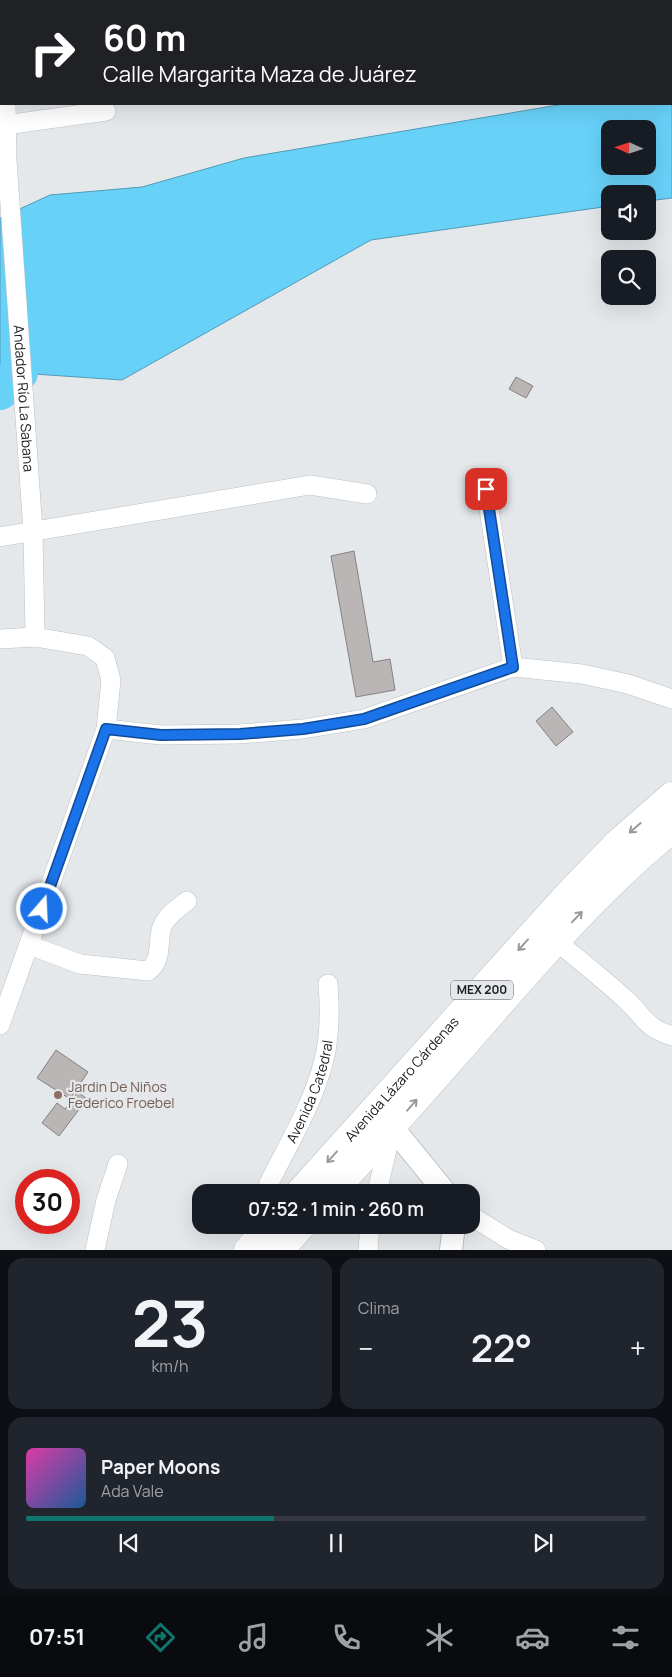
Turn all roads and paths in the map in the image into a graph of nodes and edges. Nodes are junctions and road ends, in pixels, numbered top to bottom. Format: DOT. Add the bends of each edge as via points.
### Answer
graph roads {
  1 [pos="106,111"];
  2 [pos="4,114"];
  3 [pos="486,489"];
  4 [pos="366,494"];
  5 [pos="33,531"];
  6 [pos="0,537"];
  7 [pos="35,637"];
  8 [pos="0,639"];
  9 [pos="513,667"];
  10 [pos="672,699"];
  11 [pos="106,729"];
  12 [pos="672,796"];
  13 [pos="672,829"];
  14 [pos="187,901"];
  15 [pos="555,940"];
  16 [pos="29,946"];
  17 [pos="328,984"];
  18 [pos="0,1025"];
  19 [pos="672,1036"];
  20 [pos="392,1127"];
  21 [pos="118,1164"];
  22 [pos="269,1184"];
  23 [pos="307,1184"];
  24 [pos="339,1184"];
  25 [pos="379,1184"];
  26 [pos="438,1184"];
  27 [pos="480,1222"];
  28 [pos="275,1234"];
  29 [pos="369,1234"];
  30 [pos="453,1234"];
  31 [pos="263,1238"];
  32 [pos="94,1250"];
  33 [pos="368,1250"];
  34 [pos="451,1250"];
  35 [pos="536,1250"];
  1 -- 2 [label="street"];
  2 -- 5 [label="street, Andador Río La Sabana"];
  3 -- 9 [label="street"];
  4 -- 5 [label="street" via="310,485"];
  5 -- 6 [label="street"];
  5 -- 7 [label="street, Andador Río La Sabana"];
  7 -- 8 [label="street"];
  7 -- 11 [label="street" via="88,646 106,658 111,680"];
  9 -- 10 [label="street" via="582,674 628,684"];
  9 -- 11 [label="street" via="364,719 320,726 240,734 161,735"];
  11 -- 16 [label="street"];
  12 -- 23 [label="main road, Avenida Lázaro Cárdenas / MEX 200, one-way" via="618,843 564,899"];
  15 -- 13 [label="main road, Avenida Lázaro Cárdenas / MEX 200, one-way"];
  14 -- 16 [label="street" via="166,919 155,966 148,971 80,964"];
  15 -- 19 [label="street" via="626,999 645,1022"];
  20 -- 15 [label="main road, Avenida Lázaro Cárdenas / MEX 200, one-way"];
  16 -- 18 [label="street"];
  17 -- 22 [label="street, Avenida Catedral" via="329,1028 324,1060 310,1101"];
  20 -- 24 [label="main road, Avenida Lázaro Cárdenas / MEX 200"];
  20 -- 25 [label="street"];
  20 -- 26 [label="street"];
  21 -- 32 [label="street"];
  27 -- 35 [label="street" via="508,1239"];
  28 -- 31 [label="main road"];
  29 -- 33 [label="street"];
  30 -- 34 [label="street"];
}
